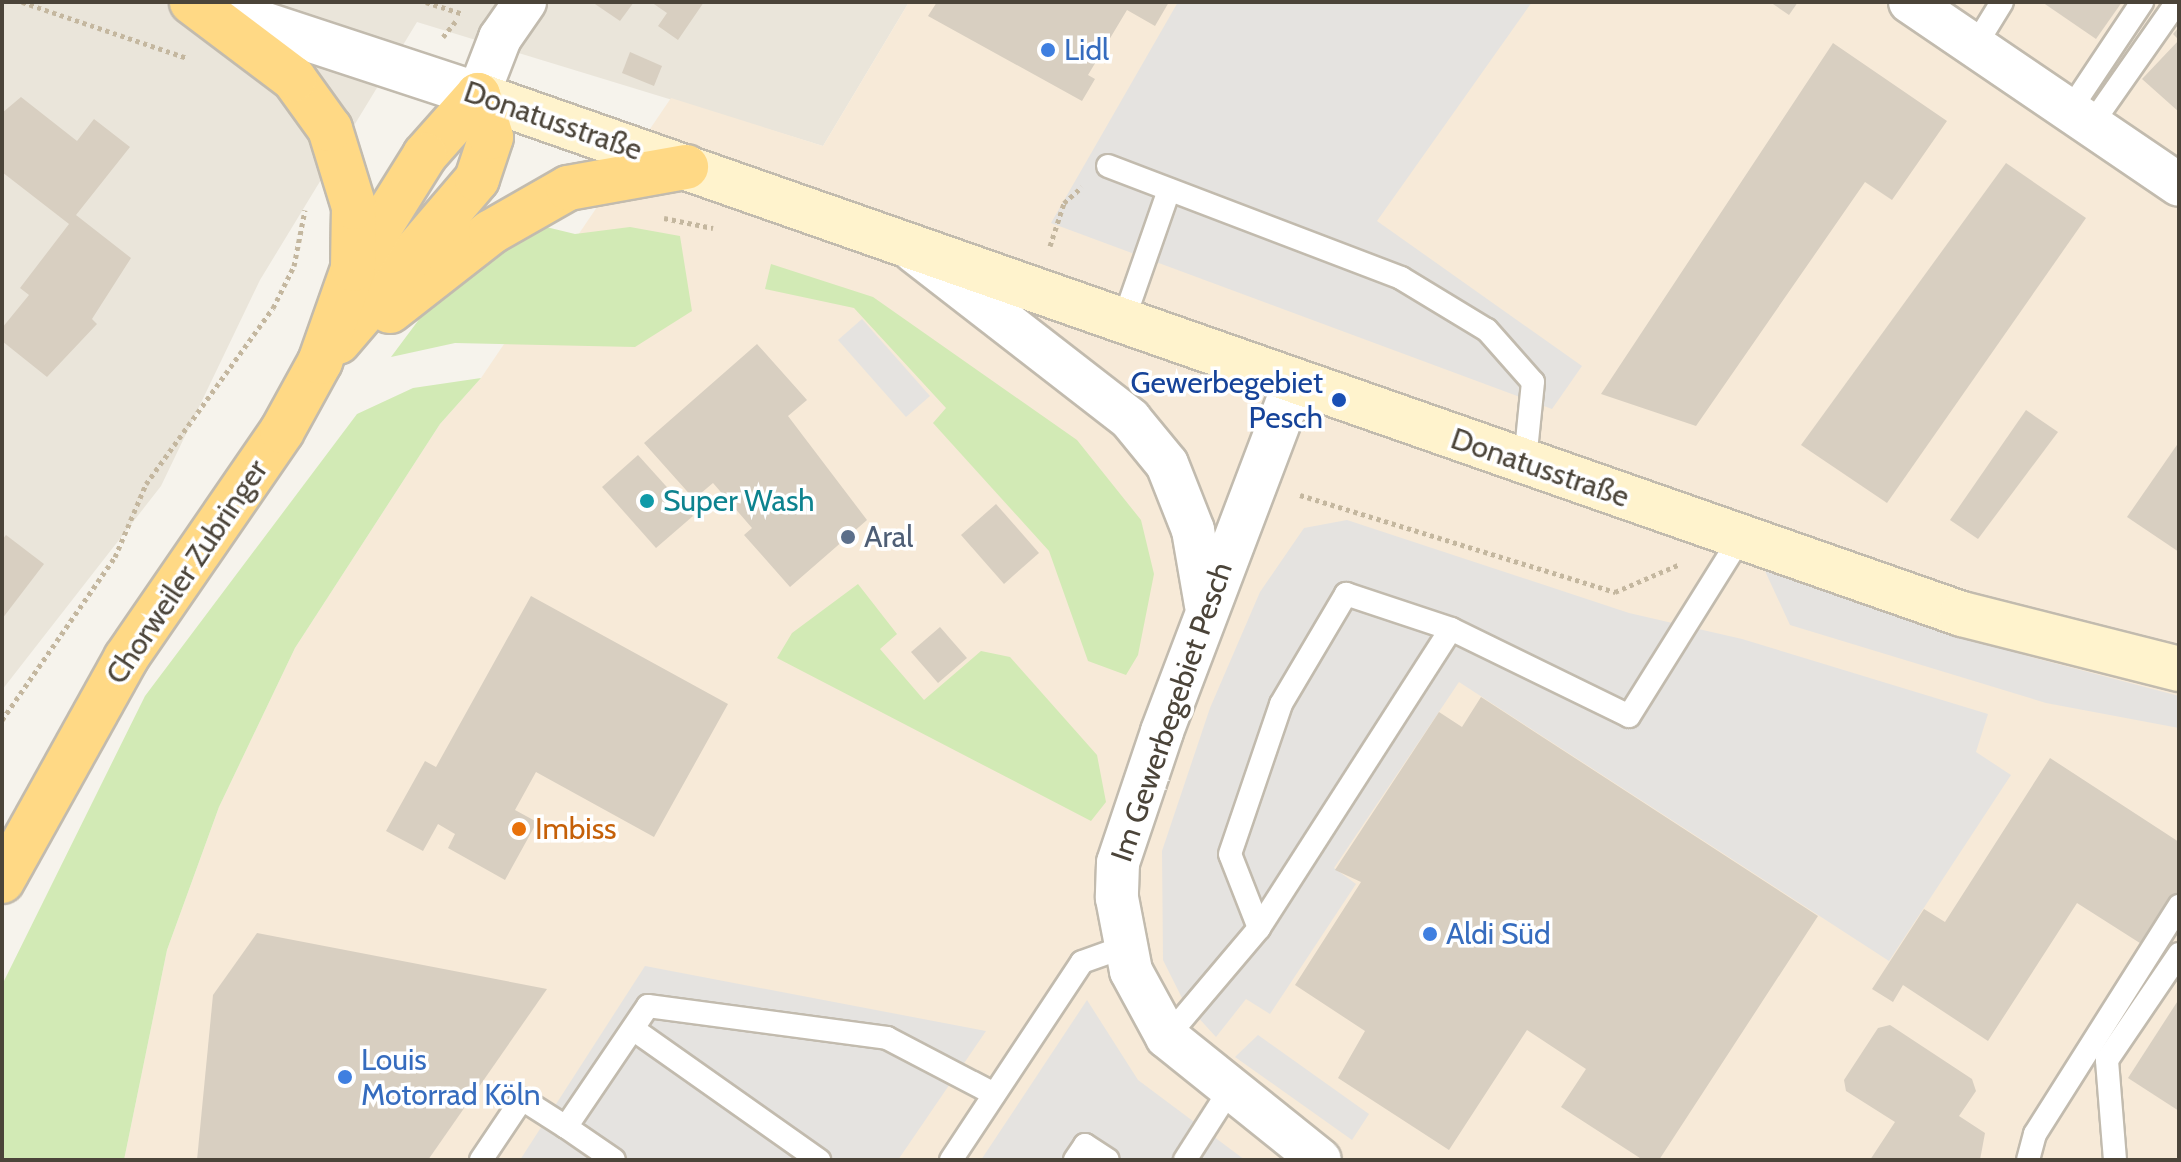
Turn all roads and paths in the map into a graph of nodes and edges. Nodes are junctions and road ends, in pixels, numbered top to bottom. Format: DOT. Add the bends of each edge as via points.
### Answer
graph roads {
  1 [pos="22,2"];
  2 [pos="194,2"];
  3 [pos="525,2"];
  4 [pos="1910,2"];
  5 [pos="2002,2"];
  6 [pos="2142,2"];
  7 [pos="2177,2"];
  8 [pos="1975,46"];
  9 [pos="193,60"];
  10 [pos="478,95"];
  11 [pos="2080,117"];
  12 [pos="1108,166"];
  13 [pos="686,167"];
  14 [pos="2179,185"];
  15 [pos="1169,190"];
  16 [pos="305,199"];
  17 [pos="908,246"];
  18 [pos="353,269"];
  19 [pos="1034,289"];
  20 [pos="1123,322"];
  21 [pos="320,362"];
  22 [pos="1294,384"];
  23 [pos="1525,461"];
  24 [pos="1741,537"];
  25 [pos="1206,606"];
  26 [pos="1451,629"];
  27 [pos="2179,669"];
  28 [pos="3,716"];
  29 [pos="4,882"];
  30 [pos="2179,906"];
  31 [pos="1259,928"];
  32 [pos="1124,947"];
  33 [pos="2179,954"];
  34 [pos="633,1029"];
  35 [pos="1167,1037"];
  36 [pos="1229,1091"];
  37 [pos="994,1094"];
  38 [pos="566,1127"];
  39 [pos="481,1160"];
  40 [pos="614,1160"];
  41 [pos="819,1160"];
  42 [pos="951,1160"];
  43 [pos="1075,1160"];
  44 [pos="1108,1160"];
  45 [pos="1185,1160"];
  46 [pos="1320,1160"];
  47 [pos="2028,1160"];
  48 [pos="2115,1160"];
  1 -- 9 [label="path"];
  2 -- 10 [label="street, Donatusstraße"];
  2 -- 18 [label="highway" via="294,79 330,129 354,207"];
  3 -- 10 [label="street" via="500,38"];
  4 -- 8 [label="street"];
  5 -- 8 [label="lane"];
  6 -- 11 [label="lane"];
  7 -- 11 [label="lane"];
  8 -- 11 [label="street"];
  10 -- 13 [label="main road, Donatusstraße"];
  10 -- 18 [label="highway" via="425,155"];
  10 -- 21 [label="highway" via="491,137 477,179"];
  11 -- 14 [label="street"];
  12 -- 15 [label="lane"];
  12 -- 19 [label="path" via="1064,203"];
  13 -- 17 [label="main road, Donatusstraße"];
  13 -- 21 [label="highway" via="600,177 538,202"];
  15 -- 20 [label="lane"];
  15 -- 23 [label="lane" via="1401,278 1487,330 1533,382"];
  16 -- 28 [label="path" via="294,266 273,308 146,484 115,557"];
  17 -- 19 [label="main road, Donatusstraße"];
  17 -- 25 [label="street, Donatusstraße" via="1130,419 1167,464 1190,519"];
  18 -- 21 [label="highway, Chorweiler Zubringer"];
  19 -- 20 [label="main road, Donatusstraße"];
  20 -- 22 [label="main road, Donatusstraße"];
  21 -- 29 [label="highway, Chorweiler Zubringer" via="126,658"];
  22 -- 23 [label="main road, Donatusstraße"];
  22 -- 25 [label="street, Im Gewerbegebiet Pesch"];
  23 -- 24 [label="main road, Donatusstraße"];
  24 -- 26 [label="lane" via="1629,716"];
  24 -- 27 [label="main road, Donatusstraße" via="1962,614"];
  25 -- 32 [label="street, Im Gewerbegebiet Pesch" via="1118,863"];
  26 -- 31 [label="lane"];
  26 -- 31 [label="lane" via="1346,594 1281,704 1230,854"];
  30 -- 47 [label="lane" via="2035,1134"];
  31 -- 35 [label="lane"];
  32 -- 35 [label="street, Im Gewerbegebiet Pesch" via="1145,1005"];
  32 -- 37 [label="lane" via="1082,962"];
  33 -- 48 [label="lane" via="2107,1060"];
  34 -- 37 [label="lane" via="648,1006 887,1038"];
  34 -- 38 [label="lane"];
  34 -- 41 [label="lane"];
  35 -- 36 [label="street, Im Gewerbegebiet Pesch"];
  36 -- 45 [label="lane"];
  36 -- 46 [label="street, Im Gewerbegebiet Pesch"];
  37 -- 42 [label="lane"];
  38 -- 39 [label="lane" via="522,1099"];
  38 -- 40 [label="lane"];
  43 -- 44 [label="lane" via="1085,1145"];
}
